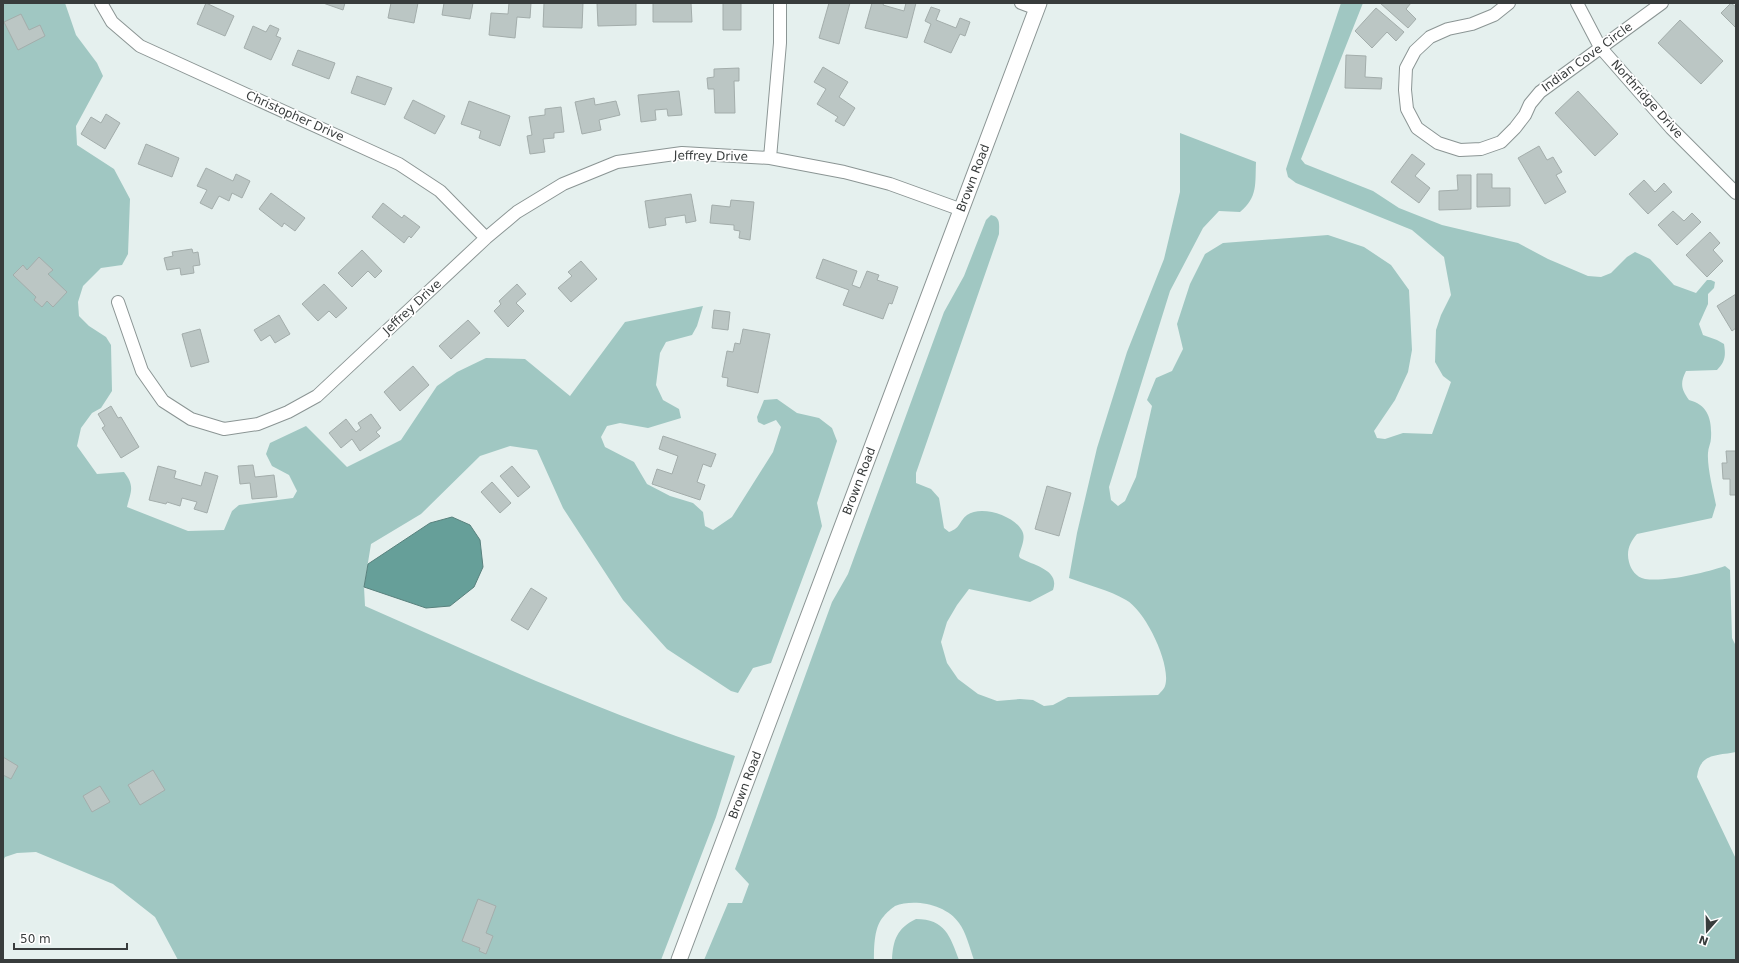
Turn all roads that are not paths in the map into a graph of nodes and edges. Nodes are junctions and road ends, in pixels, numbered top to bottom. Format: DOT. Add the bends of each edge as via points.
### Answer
graph roads {
  1 [pos="102,3"];
  2 [pos="780,3"];
  3 [pos="1021,3"];
  4 [pos="1509,3"];
  5 [pos="1577,3"];
  6 [pos="1662,3"];
  7 [pos="1038,6"];
  8 [pos="1600,47"];
  9 [pos="770,158"];
  10 [pos="1733,190"];
  11 [pos="1736,202"];
  12 [pos="962,210"];
  13 [pos="486,238"];
  14 [pos="118,302"];
  15 [pos="679,960"];
  1 -- 13 [label="street, Christopher Drive" via="112,22 140,46 399,164 440,191"];
  2 -- 9 [label="street" via="780,43"];
  3 -- 7 [label="street"];
  4 -- 8 [label="street, Indian Cove Circle" via="1494,15 1430,37 1415,51 1406,68 1407,109 1417,128 1438,143 1460,150 1481,149 1501,142 1515,128 1540,92"];
  5 -- 8 [label="street, Northridge Drive"];
  6 -- 8 [label="street, Indian Cove Circle"];
  7 -- 12 [label="street, Brown Road"];
  8 -- 10 [label="street, Northridge Drive" via="1671,128"];
  9 -- 12 [label="street, Jeffrey Drive" via="890,184"];
  9 -- 13 [label="street, Jeffrey Drive" via="682,153 617,162 563,184 517,212"];
  10 -- 11 [label="street, Northridge Drive"];
  12 -- 15 [label="street, Brown Road"];
  13 -- 14 [label="street, Jeffrey Drive" via="317,396 288,412 258,424 224,429 191,419 162,401 142,371"];
}
